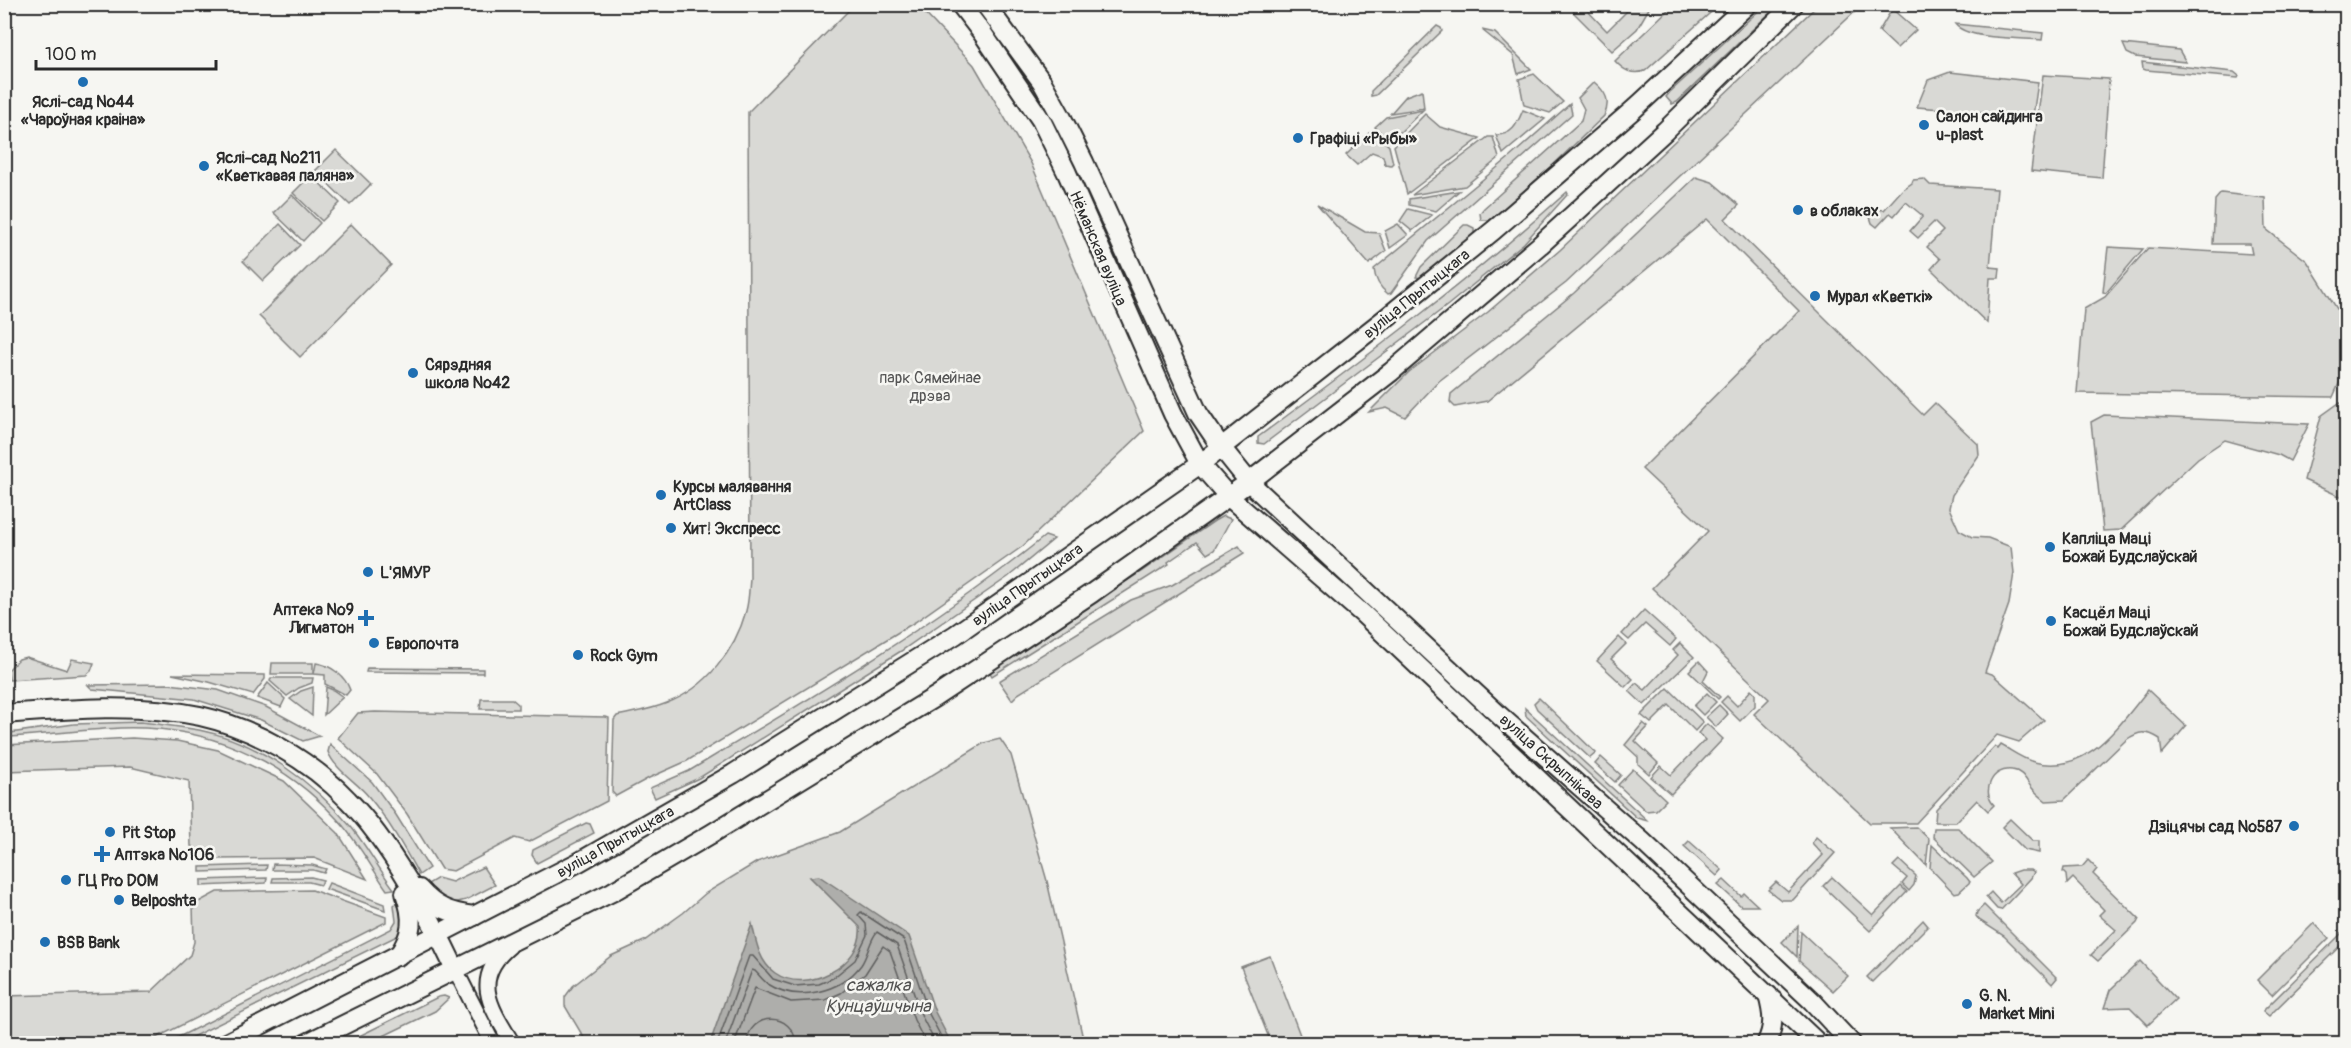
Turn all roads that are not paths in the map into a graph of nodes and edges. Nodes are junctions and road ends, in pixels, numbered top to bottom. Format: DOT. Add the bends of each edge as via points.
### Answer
graph roads {
  1 [pos="960,4"];
  2 [pos="985,4"];
  3 [pos="1748,4"];
  4 [pos="1794,4"];
  5 [pos="1221,447"];
  6 [pos="1200,464"];
  7 [pos="1249,482"];
  8 [pos="1229,497"];
  9 [pos="4,714"];
  10 [pos="393,860"];
  11 [pos="474,916"];
  12 [pos="439,935"];
  13 [pos="516,940"];
  14 [pos="398,956"];
  15 [pos="455,969"];
  16 [pos="1767,993"];
  17 [pos="1846,1037"];
  18 [pos="1813,1042"];
  19 [pos="225,1044"];
  20 [pos="305,1044"];
  21 [pos="493,1044"];
  22 [pos="513,1044"];
  23 [pos="1766,1044"];
  1 -- 6 [label="main road, Нёманская вуліца" via="1041,120 1173,414"];
  2 -- 5 [label="main road, Нёманская вуліца" via="1042,82 1061,116 1198,413"];
  3 -- 5 [label="main road, вуліца Прытыцкага" via="1494,230"];
  4 -- 7 [label="main road" via="1665,131 1540,245 1391,372"];
  5 -- 6 [label="main road, вуліца Прытыцкага"];
  5 -- 7 [label="main road, Нёманская вуліца"];
  6 -- 8 [label="main road, Нёманская вуліца"];
  6 -- 11 [label="main road, вуліца Прытыцкага" via="955,635 803,730 692,798"];
  7 -- 8 [label="main road"];
  7 -- 17 [label="main road, вуліца Скрыпнікава" via="1500,716 1652,850"];
  8 -- 13 [label="main road" via="935,697 612,892"];
  8 -- 16 [label="main road, вуліца Скрыпнікава" via="1371,622"];
  9 -- 10 [label="main road" via="129,709 168,711 222,723 264,739 309,766 349,800"];
  10 -- 11 [label="main road" via="431,902 457,914"];
  10 -- 12 [label="main road"];
  10 -- 14 [label="main road" via="412,914 411,932"];
  11 -- 12 [label="main road, вуліца Прытыцкага"];
  12 -- 14 [label="main road, вуліца Прытыцкага"];
  12 -- 15 [label="main road"];
  13 -- 15 [label="main road"];
  13 -- 22 [label="street" via="493,966 487,988 491,1007"];
  14 -- 19 [label="main road, вуліца Прытыцкага"];
  15 -- 20 [label="main road"];
  15 -- 21 [label="street"];
  16 -- 18 [label="main road, вуліца Скрыпнікава"];
  16 -- 23 [label="main road" via="1774,1016"];
  17 -- 18 [label="street"];
}
